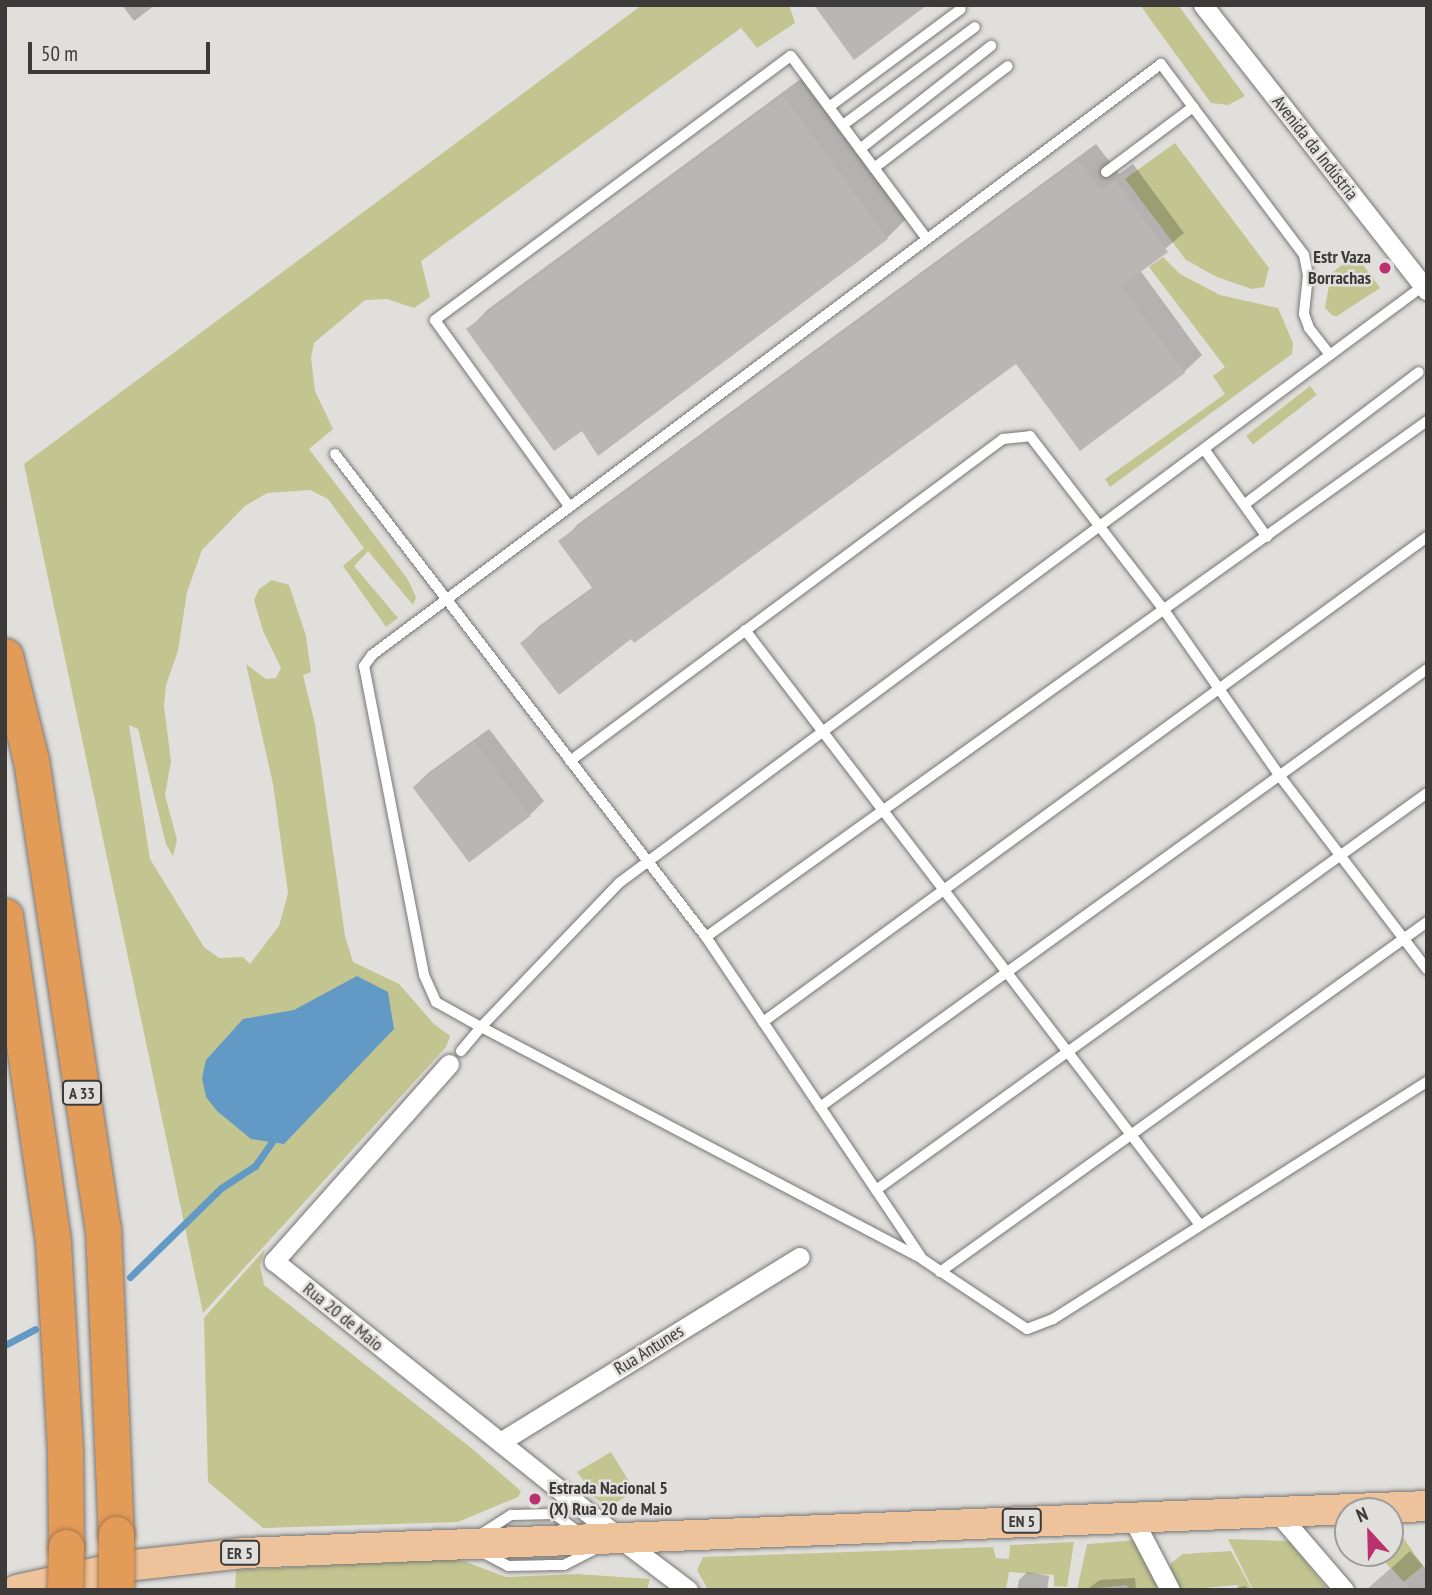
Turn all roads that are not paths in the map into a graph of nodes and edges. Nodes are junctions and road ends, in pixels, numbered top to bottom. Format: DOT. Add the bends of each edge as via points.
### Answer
graph roads {
  1 [pos="1203,5"];
  2 [pos="961,9"];
  3 [pos="975,27"];
  4 [pos="991,46"];
  5 [pos="1008,66"];
  6 [pos="829,107"];
  7 [pos="1193,107"];
  8 [pos="843,125"];
  9 [pos="860,149"];
  10 [pos="874,168"];
  11 [pos="1105,172"];
  12 [pos="927,239"];
  13 [pos="1425,288"];
  14 [pos="1330,355"];
  15 [pos="1419,372"];
  16 [pos="1427,421"];
  17 [pos="1204,449"];
  18 [pos="335,454"];
  19 [pos="1245,504"];
  20 [pos="569,506"];
  21 [pos="1100,525"];
  22 [pos="1267,537"];
  23 [pos="1427,537"];
  24 [pos="446,598"];
  25 [pos="1164,610"];
  26 [pos="745,630"];
  27 [pos="5,656"];
  28 [pos="1427,669"];
  29 [pos="1220,689"];
  30 [pos="821,733"];
  31 [pos="570,761"];
  32 [pos="1279,775"];
  33 [pos="1427,793"];
  34 [pos="882,811"];
  35 [pos="1339,856"];
  36 [pos="648,862"];
  37 [pos="943,891"];
  38 [pos="5,916"];
  39 [pos="1427,922"];
  40 [pos="706,937"];
  41 [pos="1403,939"];
  42 [pos="1427,969"];
  43 [pos="1006,973"];
  44 [pos="763,1022"];
  45 [pos="481,1027"];
  46 [pos="1067,1052"];
  47 [pos="455,1058"];
  48 [pos="1427,1082"];
  49 [pos="820,1107"];
  50 [pos="1131,1135"];
  51 [pos="876,1190"];
  52 [pos="1200,1225"];
  53 [pos="799,1257"];
  54 [pos="922,1259"];
  55 [pos="940,1272"];
  56 [pos="500,1442"];
  57 [pos="1427,1506"];
  58 [pos="1277,1512"];
  59 [pos="1132,1517"];
  60 [pos="618,1538"];
  61 [pos="467,1543"];
  62 [pos="116,1589"];
  63 [pos="18,1590"];
  64 [pos="65,1590"];
  65 [pos="688,1590"];
  66 [pos="1170,1590"];
  67 [pos="1345,1590"];
  1 -- 13 [label="street, Avenida da Indústria"];
  2 -- 6 [label="lane"];
  3 -- 8 [label="lane"];
  4 -- 9 [label="lane"];
  5 -- 10 [label="lane"];
  6 -- 8 [label="lane"];
  6 -- 20 [label="lane" via="791,56 435,320"];
  7 -- 11 [label="lane"];
  7 -- 12 [label="lane" via="1161,64"];
  7 -- 14 [label="lane" via="1304,255 1308,275 1304,314"];
  8 -- 9 [label="lane"];
  9 -- 10 [label="lane"];
  10 -- 12 [label="lane"];
  12 -- 20 [label="lane"];
  13 -- 14 [label="lane"];
  14 -- 17 [label="lane"];
  15 -- 19 [label="lane"];
  16 -- 22 [label="lane"];
  17 -- 19 [label="lane"];
  17 -- 21 [label="lane"];
  18 -- 24 [label="lane"];
  19 -- 22 [label="lane"];
  20 -- 24 [label="lane"];
  21 -- 25 [label="lane"];
  21 -- 26 [label="lane" via="1030,436 1003,439"];
  21 -- 30 [label="lane"];
  22 -- 25 [label="lane"];
  23 -- 29 [label="lane"];
  24 -- 31 [label="lane"];
  24 -- 45 [label="lane" via="364,666 424,975 436,1002"];
  25 -- 29 [label="lane"];
  25 -- 34 [label="lane"];
  26 -- 30 [label="lane"];
  26 -- 31 [label="lane"];
  27 -- 62 [label="highway, A 33, bridge" via="31,760 103,1228"];
  28 -- 32 [label="lane"];
  29 -- 32 [label="lane"];
  29 -- 37 [label="lane"];
  30 -- 34 [label="lane"];
  30 -- 36 [label="lane"];
  31 -- 36 [label="lane"];
  32 -- 35 [label="lane"];
  32 -- 43 [label="lane"];
  33 -- 35 [label="lane"];
  34 -- 37 [label="lane"];
  34 -- 40 [label="lane"];
  35 -- 41 [label="lane"];
  35 -- 46 [label="lane"];
  36 -- 40 [label="lane"];
  36 -- 45 [label="lane" via="620,883"];
  37 -- 43 [label="lane"];
  37 -- 44 [label="lane"];
  38 -- 64 [label="highway, A 33, bridge" via="53,1242 65,1453"];
  39 -- 41 [label="lane"];
  40 -- 44 [label="lane"];
  41 -- 42 [label="lane"];
  41 -- 50 [label="lane"];
  43 -- 46 [label="lane"];
  43 -- 49 [label="lane"];
  44 -- 49 [label="lane"];
  45 -- 47 [label="lane"];
  45 -- 54 [label="lane"];
  46 -- 50 [label="lane"];
  46 -- 51 [label="lane"];
  47 -- 56 [label="street, Rua 20 de Maio" via="274,1261"];
  48 -- 52 [label="lane"];
  49 -- 51 [label="lane"];
  50 -- 52 [label="lane"];
  50 -- 55 [label="lane"];
  51 -- 54 [label="lane"];
  52 -- 55 [label="lane" via="1053,1319 1027,1329"];
  53 -- 56 [label="street, Rua Antunes"];
  54 -- 55 [label="lane"];
  56 -- 60 [label="street, Rua 20 de Maio"];
  57 -- 58 [label="main road, EN 5"];
  58 -- 59 [label="main road, EN 5"];
  58 -- 67 [label="street"];
  59 -- 60 [label="main road, EN 5"];
  59 -- 66 [label="street"];
  60 -- 61 [label="main road, ER 5"];
  60 -- 61 [label="lane" via="564,1565 508,1566"];
  60 -- 65 [label="street, Rua 20 de Maio"];
  61 -- 63 [label="main road, ER 5" via="171,1559 79,1574"];
}
